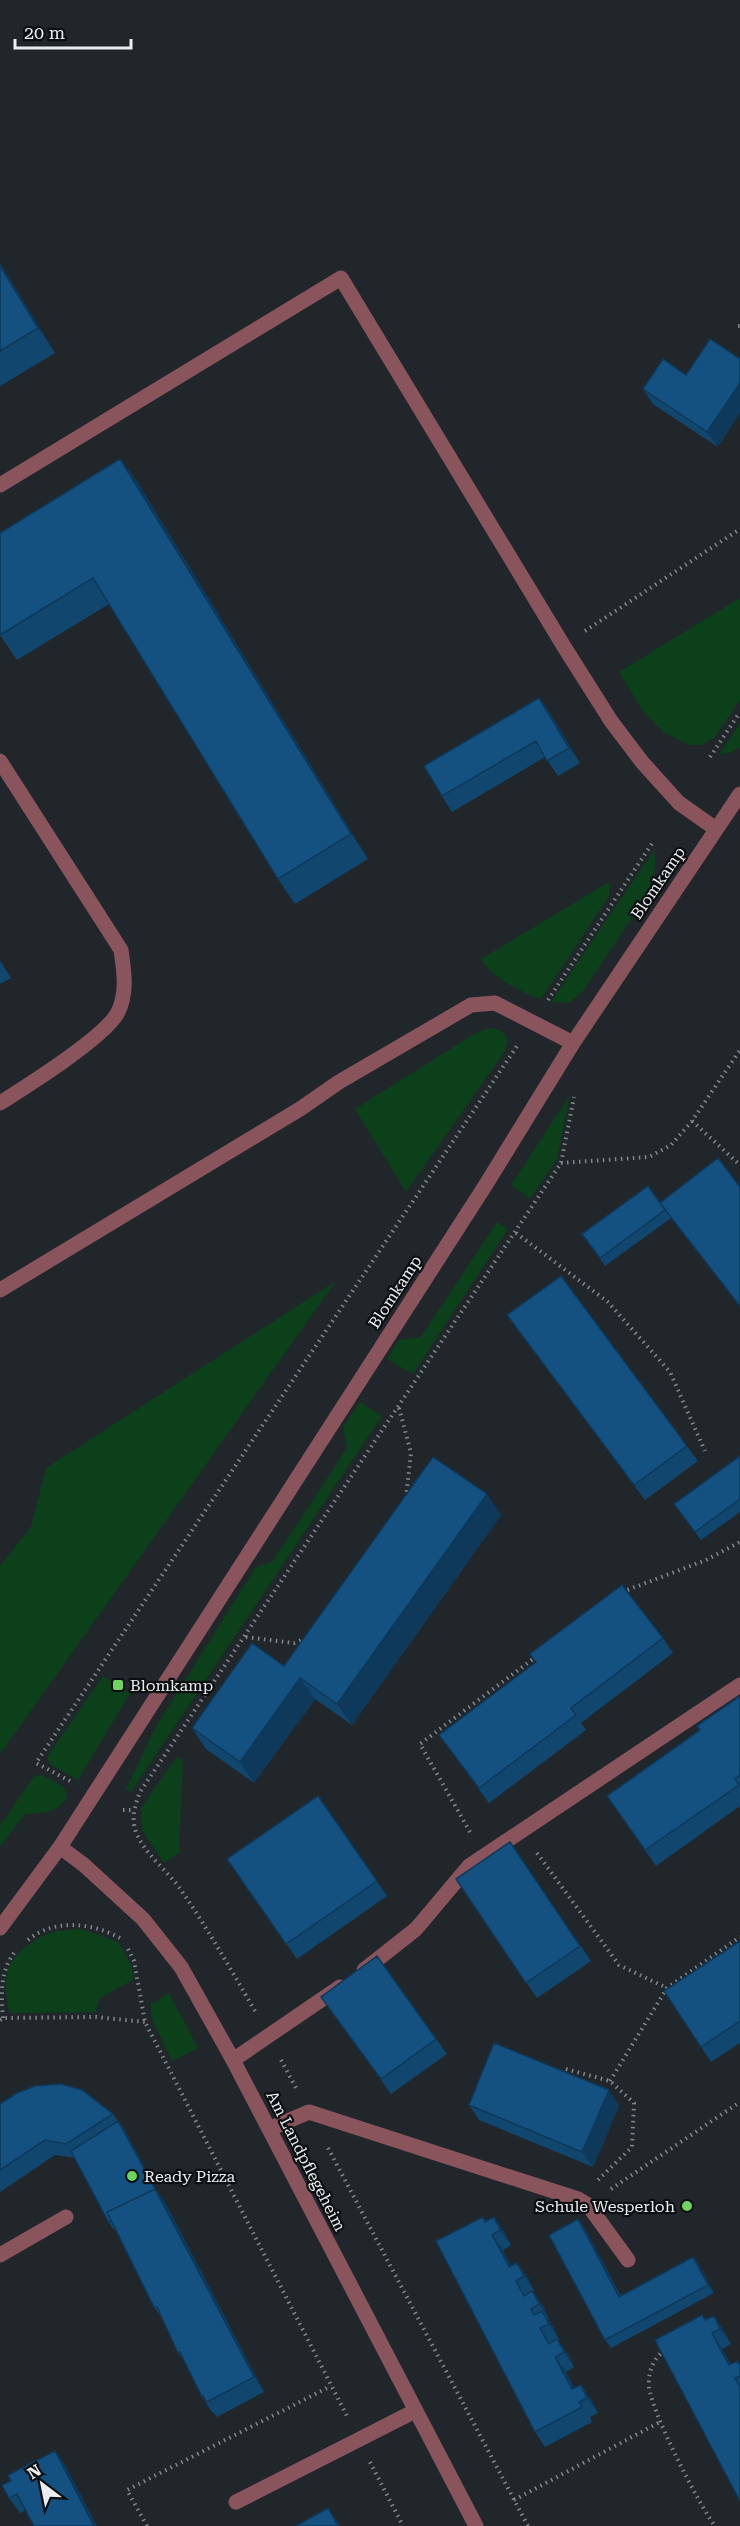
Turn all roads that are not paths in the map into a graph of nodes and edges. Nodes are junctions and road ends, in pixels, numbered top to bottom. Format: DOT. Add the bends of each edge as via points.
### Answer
graph roads {
  1 [pos="0,485"];
  2 [pos="0,761"];
  3 [pos="740,795"];
  4 [pos="716,829"];
  5 [pos="573,1043"];
  6 [pos="0,1103"];
  7 [pos="0,1290"];
  8 [pos="740,1685"];
  9 [pos="60,1847"];
  10 [pos="0,1928"];
  11 [pos="233,2060"];
  12 [pos="269,2129"];
  13 [pos="66,2217"];
  14 [pos="0,2255"];
  15 [pos="628,2260"];
  16 [pos="416,2411"];
  17 [pos="236,2502"];
  18 [pos="476,2526"];
  1 -- 4 [label="street" via="341,278 611,721 679,803"];
  2 -- 6 [label="street" via="121,950 125,984 117,1014 95,1038"];
  3 -- 4 [label="street, Blomkamp"];
  4 -- 5 [label="street, Blomkamp"];
  5 -- 7 [label="street" via="495,1003 471,1005"];
  5 -- 9 [label="street, Blomkamp"];
  8 -- 11 [label="street" via="469,1866 416,1929 369,1967"];
  9 -- 10 [label="street, Blomkamp"];
  9 -- 11 [label="street, Am Landpflegeheim" via="144,1919 181,1967"];
  11 -- 12 [label="street, Am Landpflegeheim"];
  12 -- 15 [label="street" via="309,2112 583,2202"];
  12 -- 16 [label="street, Am Landpflegeheim"];
  13 -- 14 [label="street"];
  16 -- 17 [label="street"];
  16 -- 18 [label="street, Am Landpflegeheim"];
}
